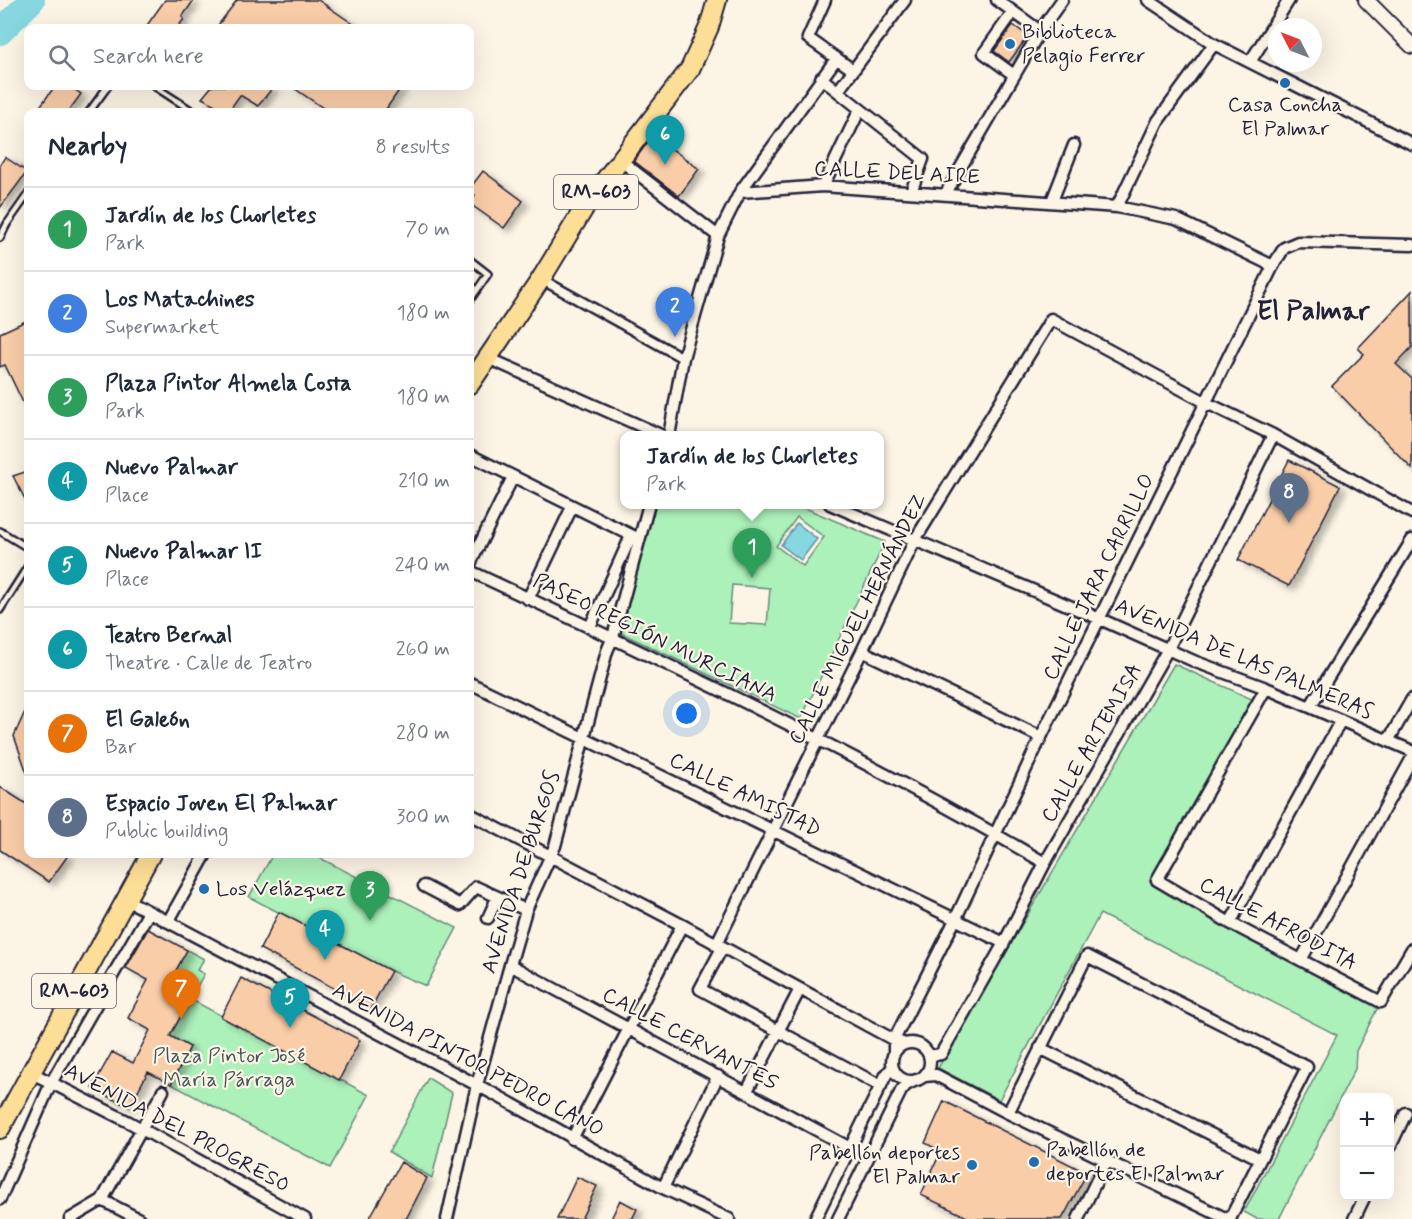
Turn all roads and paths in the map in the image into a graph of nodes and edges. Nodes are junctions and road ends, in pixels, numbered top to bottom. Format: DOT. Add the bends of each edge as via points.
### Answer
graph roads {
  1 [pos="717,0"];
  2 [pos="825,0"];
  3 [pos="905,0"];
  4 [pos="998,0"];
  5 [pos="1062,0"];
  6 [pos="1148,0"];
  7 [pos="1289,0"];
  8 [pos="1366,0"];
  9 [pos="1013,12"];
  10 [pos="1040,31"];
  11 [pos="1214,44"];
  12 [pos="1412,46"];
  13 [pos="836,59"];
  14 [pos="1250,62"];
  15 [pos="853,70"];
  16 [pos="1014,75"];
  17 [pos="820,78"];
  18 [pos="105,90"];
  19 [pos="160,90"];
  20 [pos="838,91"];
  21 [pos="91,108"];
  22 [pos="188,108"];
  23 [pos="860,109"];
  24 [pos="1412,144"];
  25 [pos="1074,145"];
  26 [pos="620,160"];
  27 [pos="823,186"];
  28 [pos="740,192"];
  29 [pos="910,192"];
  30 [pos="946,194"];
  31 [pos="24,200"];
  32 [pos="1052,201"];
  33 [pos="1117,207"];
  34 [pos="718,236"];
  35 [pos="0,238"];
  36 [pos="1412,245"];
  37 [pos="474,263"];
  38 [pos="1273,266"];
  39 [pos="540,279"];
  40 [pos="474,294"];
  41 [pos="488,358"];
  42 [pos="683,358"];
  43 [pos="474,378"];
  44 [pos="1207,403"];
  45 [pos="654,431"];
  46 [pos="670,431"];
  47 [pos="1273,435"];
  48 [pos="474,457"];
  49 [pos="513,477"];
  50 [pos="572,507"];
  51 [pos="647,509"];
  52 [pos="842,509"];
  53 [pos="1412,513"];
  54 [pos="0,531"];
  55 [pos="635,538"];
  56 [pos="915,540"];
  57 [pos="1412,540"];
  58 [pos="24,546"];
  59 [pos="474,556"];
  60 [pos="24,572"];
  61 [pos="474,573"];
  62 [pos="528,598"];
  63 [pos="0,610"];
  64 [pos="1100,619"];
  65 [pos="590,627"];
  66 [pos="613,638"];
  67 [pos="1168,649"];
  68 [pos="862,651"];
  69 [pos="474,685"];
  70 [pos="1266,688"];
  71 [pos="1412,699"];
  72 [pos="1310,707"];
  73 [pos="1341,720"];
  74 [pos="1041,737"];
  75 [pos="585,738"];
  76 [pos="819,739"];
  77 [pos="1388,741"];
  78 [pos="1412,751"];
  79 [pos="1412,758"];
  80 [pos="474,816"];
  81 [pos="774,830"];
  82 [pos="995,834"];
  83 [pos="550,855"];
  84 [pos="149,858"];
  85 [pos="204,858"];
  86 [pos="1045,863"];
  87 [pos="424,886"];
  88 [pos="497,898"];
  89 [pos="125,899"];
  90 [pos="526,910"];
  91 [pos="149,912"];
  92 [pos="488,918"];
  93 [pos="955,920"];
  94 [pos="168,922"];
  95 [pos="1230,922"];
  96 [pos="682,925"];
  97 [pos="1004,943"];
  98 [pos="719,946"];
  99 [pos="1412,949"];
  100 [pos="1301,960"];
  101 [pos="510,965"];
  102 [pos="800,989"];
  103 [pos="630,1029"];
  104 [pos="778,1030"];
  105 [pos="894,1040"];
  106 [pos="905,1044"];
  107 [pos="1040,1048"];
  108 [pos="894,1053"];
  109 [pos="929,1060"];
  110 [pos="892,1068"];
  111 [pos="30,1072"];
  112 [pos="936,1075"];
  113 [pos="718,1076"];
  114 [pos="920,1078"];
  115 [pos="51,1083"];
  116 [pos="477,1085"];
  117 [pos="881,1086"];
  118 [pos="163,1091"];
  119 [pos="747,1091"];
  120 [pos="1008,1113"];
  121 [pos="1406,1113"];
  122 [pos="141,1128"];
  123 [pos="0,1129"];
  124 [pos="1394,1137"];
  125 [pos="572,1139"];
  126 [pos="850,1148"];
  127 [pos="1107,1159"];
  128 [pos="1260,1159"];
  129 [pos="663,1188"];
  130 [pos="0,1199"];
  131 [pos="102,1200"];
  132 [pos="1363,1201"];
  133 [pos="70,1219"];
  134 [pos="139,1219"];
  135 [pos="305,1219"];
  136 [pos="447,1219"];
  137 [pos="729,1219"];
  138 [pos="815,1219"];
  139 [pos="838,1219"];
  140 [pos="1078,1219"];
  141 [pos="1228,1219"];
  142 [pos="1354,1219"];
  1 -- 26 [label="main road, RM-603" via="690,69"];
  2 -- 13 [label="street" via="808,38"];
  3 -- 15 [label="street"];
  4 -- 9 [label="street"];
  5 -- 10 [label="street"];
  6 -- 11 [label="street"];
  7 -- 14 [label="street"];
  8 -- 12 [label="street"];
  9 -- 10 [label="street"];
  9 -- 16 [label="street" via="984,53"];
  10 -- 16 [label="street"];
  11 -- 14 [label="street"];
  11 -- 33 [label="street" via="1158,121"];
  13 -- 15 [label="street"];
  13 -- 17 [label="street"];
  14 -- 24 [label="street"];
  15 -- 20 [label="street"];
  16 -- 30 [label="street"];
  17 -- 20 [label="street"];
  17 -- 28 [label="street"];
  18 -- 21 [label="lane"];
  19 -- 22 [label="lane"];
  20 -- 23 [label="street"];
  23 -- 27 [label="street"];
  23 -- 29 [label="street" via="922,159"];
  25 -- 32 [label="street"];
  26 -- 34 [label="street"];
  26 -- 39 [label="main road, RM-603" via="586,205"];
  27 -- 28 [label="street, CALLE DEL AIRE"];
  27 -- 29 [label="street, CALLE DEL AIRE"];
  28 -- 34 [label="street"];
  29 -- 30 [label="street, CALLE DEL AIRE"];
  30 -- 32 [label="street, CALLE DEL AIRE"];
  31 -- 35 [label="lane"];
  32 -- 33 [label="street, CALLE DEL AIRE"];
  33 -- 38 [label="street, CALLE DEL AIRE" via="1176,219"];
  34 -- 42 [label="street"];
  36 -- 38 [label="street, CALLE JARA CARRILLO" via="1298,242 1284,248"];
  37 -- 40 [label="lane" via="488,274"];
  38 -- 44 [label="street, CALLE JARA CARRILLO"];
  39 -- 41 [label="main road, RM-603"];
  39 -- 42 [label="street"];
  41 -- 43 [label="main road, RM-603"];
  41 -- 45 [label="street"];
  42 -- 46 [label="street"];
  44 -- 47 [label="street"];
  44 -- 56 [label="street, CALLE MIGUEL HERNÁNDEZ" via="1051,320"];
  44 -- 64 [label="street, CALLE JARA CARRILLO"];
  47 -- 53 [label="street"];
  47 -- 67 [label="street, CALLE ARTEMISA"];
  48 -- 49 [label="street"];
  49 -- 50 [label="street"];
  49 -- 59 [label="street"];
  50 -- 55 [label="street"];
  50 -- 62 [label="street"];
  51 -- 55 [label="street, AVENIDA DE BURGOS"];
  52 -- 56 [label="street, AVENIDA DE LAS PALMERAS"];
  54 -- 58 [label="lane"];
  55 -- 65 [label="street"];
  55 -- 66 [label="street, AVENIDA DE BURGOS"];
  56 -- 64 [label="street, AVENIDA DE LAS PALMERAS"];
  56 -- 68 [label="street, CALLE MIGUEL HERNÁNDEZ"];
  57 -- 72 [label="street"];
  60 -- 63 [label="lane"];
  61 -- 62 [label="street, PASEO REGIÓN MURCIANA"];
  62 -- 65 [label="street, PASEO REGIÓN MURCIANA"];
  64 -- 67 [label="street, AVENIDA DE LAS PALMERAS"];
  64 -- 74 [label="street, CALLE JARA CARRILLO"];
  65 -- 66 [label="street, PASEO REGIÓN MURCIANA"];
  66 -- 75 [label="street, AVENIDA DE BURGOS"];
  66 -- 76 [label="street, PASEO REGIÓN MURCIANA"];
  67 -- 70 [label="street, AVENIDA DE LAS PALMERAS"];
  67 -- 86 [label="street, CALLE ARTEMISA"];
  68 -- 74 [label="street"];
  68 -- 76 [label="street, CALLE MIGUEL HERNÁNDEZ"];
  69 -- 75 [label="street, CALLE AMISTAD"];
  70 -- 72 [label="street, AVENIDA DE LAS PALMERAS"];
  70 -- 95 [label="street, CALLE AFRODITA" via="1157,880"];
  71 -- 77 [label="street"];
  72 -- 73 [label="street, AVENIDA DE LAS PALMERAS"];
  73 -- 77 [label="street, AVENIDA DE LAS PALMERAS"];
  73 -- 95 [label="street"];
  74 -- 82 [label="street, CALLE JARA CARRILLO"];
  75 -- 81 [label="street, CALLE AMISTAD"];
  75 -- 83 [label="street, AVENIDA DE BURGOS"];
  76 -- 81 [label="street, CALLE MIGUEL HERNÁNDEZ"];
  76 -- 82 [label="street, PASEO REGIÓN MURCIANA"];
  77 -- 78 [label="street, AVENIDA DE LAS PALMERAS"];
  79 -- 100 [label="street"];
  80 -- 83 [label="street"];
  81 -- 93 [label="street, CALLE AMISTAD"];
  81 -- 98 [label="street, CALLE MIGUEL HERNÁNDEZ"];
  82 -- 86 [label="street, PASEO REGIÓN MURCIANA"];
  82 -- 93 [label="street, CALLE JARA CARRILLO"];
  83 -- 90 [label="street, AVENIDA DE BURGOS"];
  83 -- 96 [label="street"];
  84 -- 89 [label="main road, RM-603"];
  85 -- 94 [label="street"];
  86 -- 97 [label="street, CALLE ARTEMISA"];
  87 -- 88 [label="street" via="460,905 476,887"];
  88 -- 90 [label="street"];
  88 -- 92 [label="street"];
  89 -- 91 [label="street, AVENIDA PINTOR PEDRO CANO"];
  89 -- 111 [label="main road, RM-603"];
  90 -- 101 [label="street, AVENIDA DE BURGOS"];
  91 -- 94 [label="street, AVENIDA PINTOR PEDRO CANO"];
  91 -- 115 [label="street"];
  93 -- 97 [label="street, CALLE AMISTAD"];
  93 -- 105 [label="street, CALLE JARA CARRILLO"];
  94 -- 116 [label="street, AVENIDA PINTOR PEDRO CANO"];
  95 -- 100 [label="street, CALLE AFRODITA"];
  96 -- 98 [label="street"];
  96 -- 103 [label="street"];
  97 -- 109 [label="street, CALLE ARTEMISA" via="941,1054"];
  98 -- 102 [label="street"];
  98 -- 104 [label="street, CALLE MIGUEL HERNÁNDEZ" via="700,989"];
  99 -- 100 [label="street, CALLE AFRODITA" via="1381,1002"];
  101 -- 103 [label="street, CALLE CERVANTES"];
  101 -- 116 [label="street, AVENIDA DE BURGOS"];
  102 -- 104 [label="street"];
  102 -- 105 [label="street"];
  103 -- 113 [label="street, CALLE CERVANTES"];
  103 -- 125 [label="street"];
  104 -- 117 [label="street"];
  104 -- 119 [label="street"];
  105 -- 106 [label="street"];
  105 -- 108 [label="street"];
  106 -- 108 [label="street"];
  106 -- 109 [label="street" via="919,1045"];
  107 -- 120 [label="street"];
  107 -- 128 [label="street"];
  107 -- 128 [label="street" via="1087,956 1307,1067"];
  108 -- 110 [label="street"];
  109 -- 112 [label="street"];
  109 -- 114 [label="street"];
  110 -- 114 [label="street" via="902,1079"];
  110 -- 117 [label="street"];
  111 -- 115 [label="street, AVENIDA DEL PROGRESO"];
  111 -- 123 [label="main road, RM-603"];
  112 -- 114 [label="street"];
  112 -- 120 [label="street"];
  113 -- 119 [label="street, CALLE CERVANTES"];
  113 -- 129 [label="street"];
  114 -- 139 [label="street" via="901,1091"];
  115 -- 122 [label="street, AVENIDA DEL PROGRESO"];
  115 -- 130 [label="street"];
  116 -- 125 [label="street, AVENIDA PINTOR PEDRO CANO"];
  116 -- 136 [label="street, AVENIDA DE BURGOS"];
  117 -- 126 [label="street"];
  118 -- 122 [label="street"];
  119 -- 126 [label="street, CALLE CERVANTES"];
  120 -- 127 [label="street"];
  121 -- 124 [label="street"];
  122 -- 131 [label="street"];
  122 -- 135 [label="street, AVENIDA DEL PROGRESO"];
  125 -- 129 [label="street, AVENIDA PINTOR PEDRO CANO"];
  126 -- 138 [label="street"];
  127 -- 140 [label="street"];
  127 -- 141 [label="street"];
  128 -- 141 [label="street"];
  129 -- 137 [label="street, AVENIDA PINTOR PEDRO CANO"];
  131 -- 133 [label="street"];
  131 -- 134 [label="street"];
  132 -- 142 [label="street"];
}
